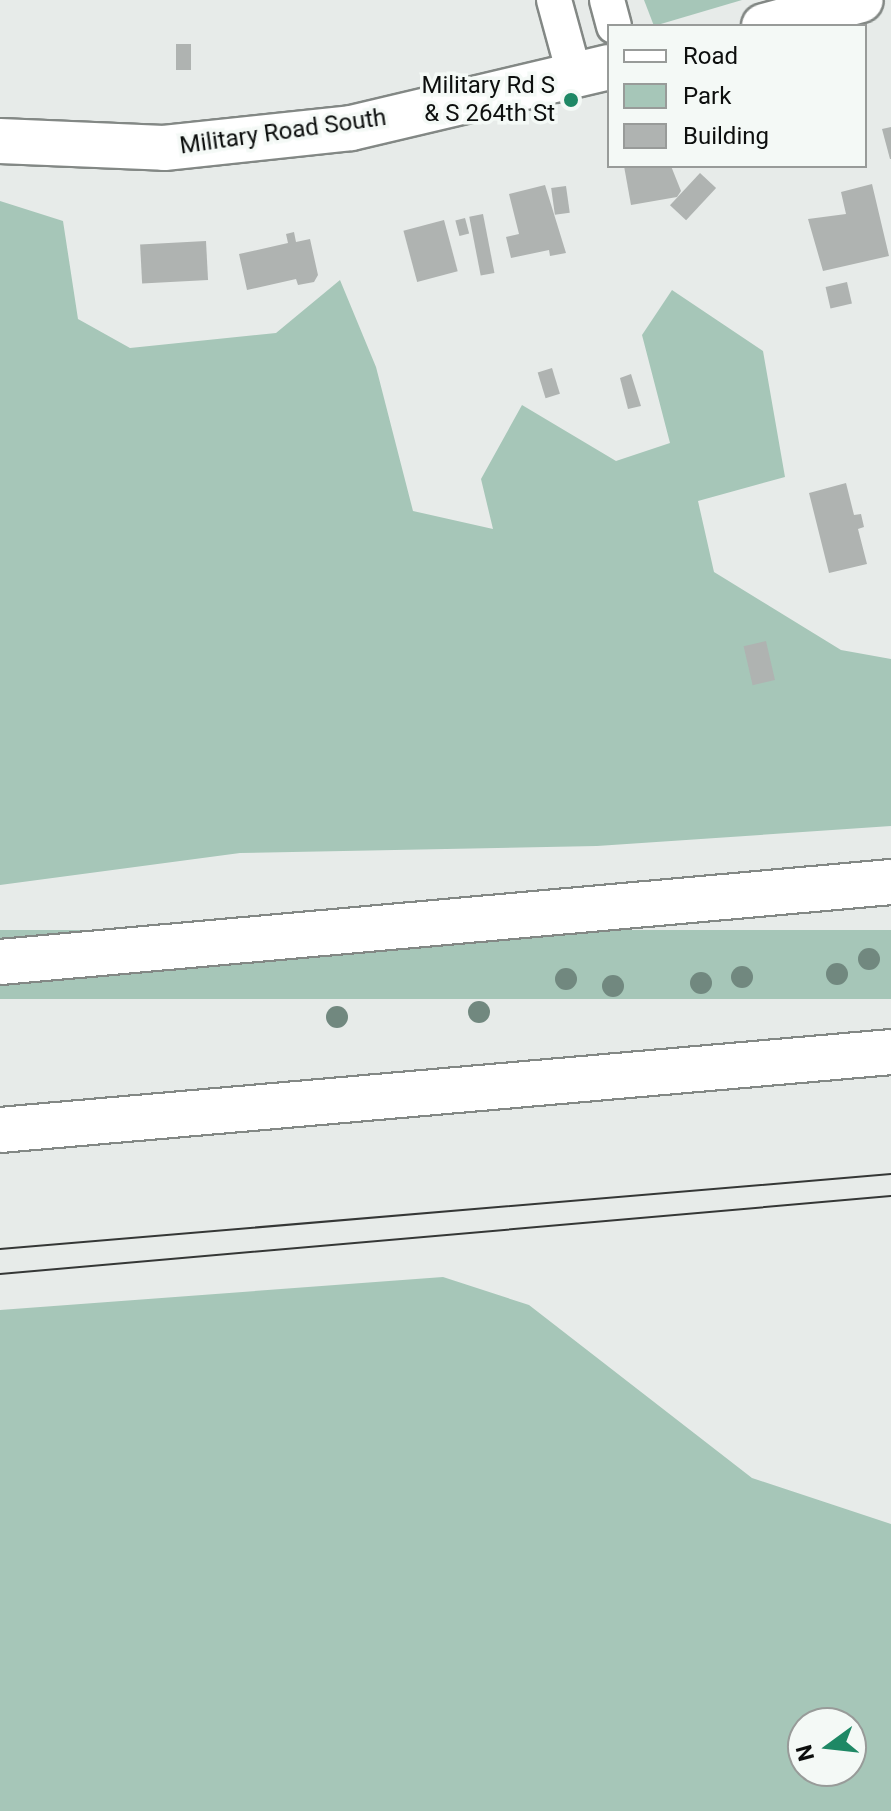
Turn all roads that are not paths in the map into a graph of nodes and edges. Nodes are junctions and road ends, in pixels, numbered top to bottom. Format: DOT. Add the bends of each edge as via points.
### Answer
graph roads {
  1 [pos="554,0"];
  2 [pos="607,0"];
  3 [pos="861,0"];
  4 [pos="613,24"];
  5 [pos="771,24"];
  6 [pos="592,72"];
  7 [pos="0,141"];
  8 [pos="891,882"];
  9 [pos="0,962"];
  10 [pos="891,1052"];
  11 [pos="0,1130"];
  1 -- 6 [label="street"];
  2 -- 4 [label="street"];
  3 -- 5 [label="main road"];
  6 -- 7 [label="main road, Military Road South" via="351,128 164,148"];
  8 -- 9 [label="main road"];
  10 -- 11 [label="main road"];
}
